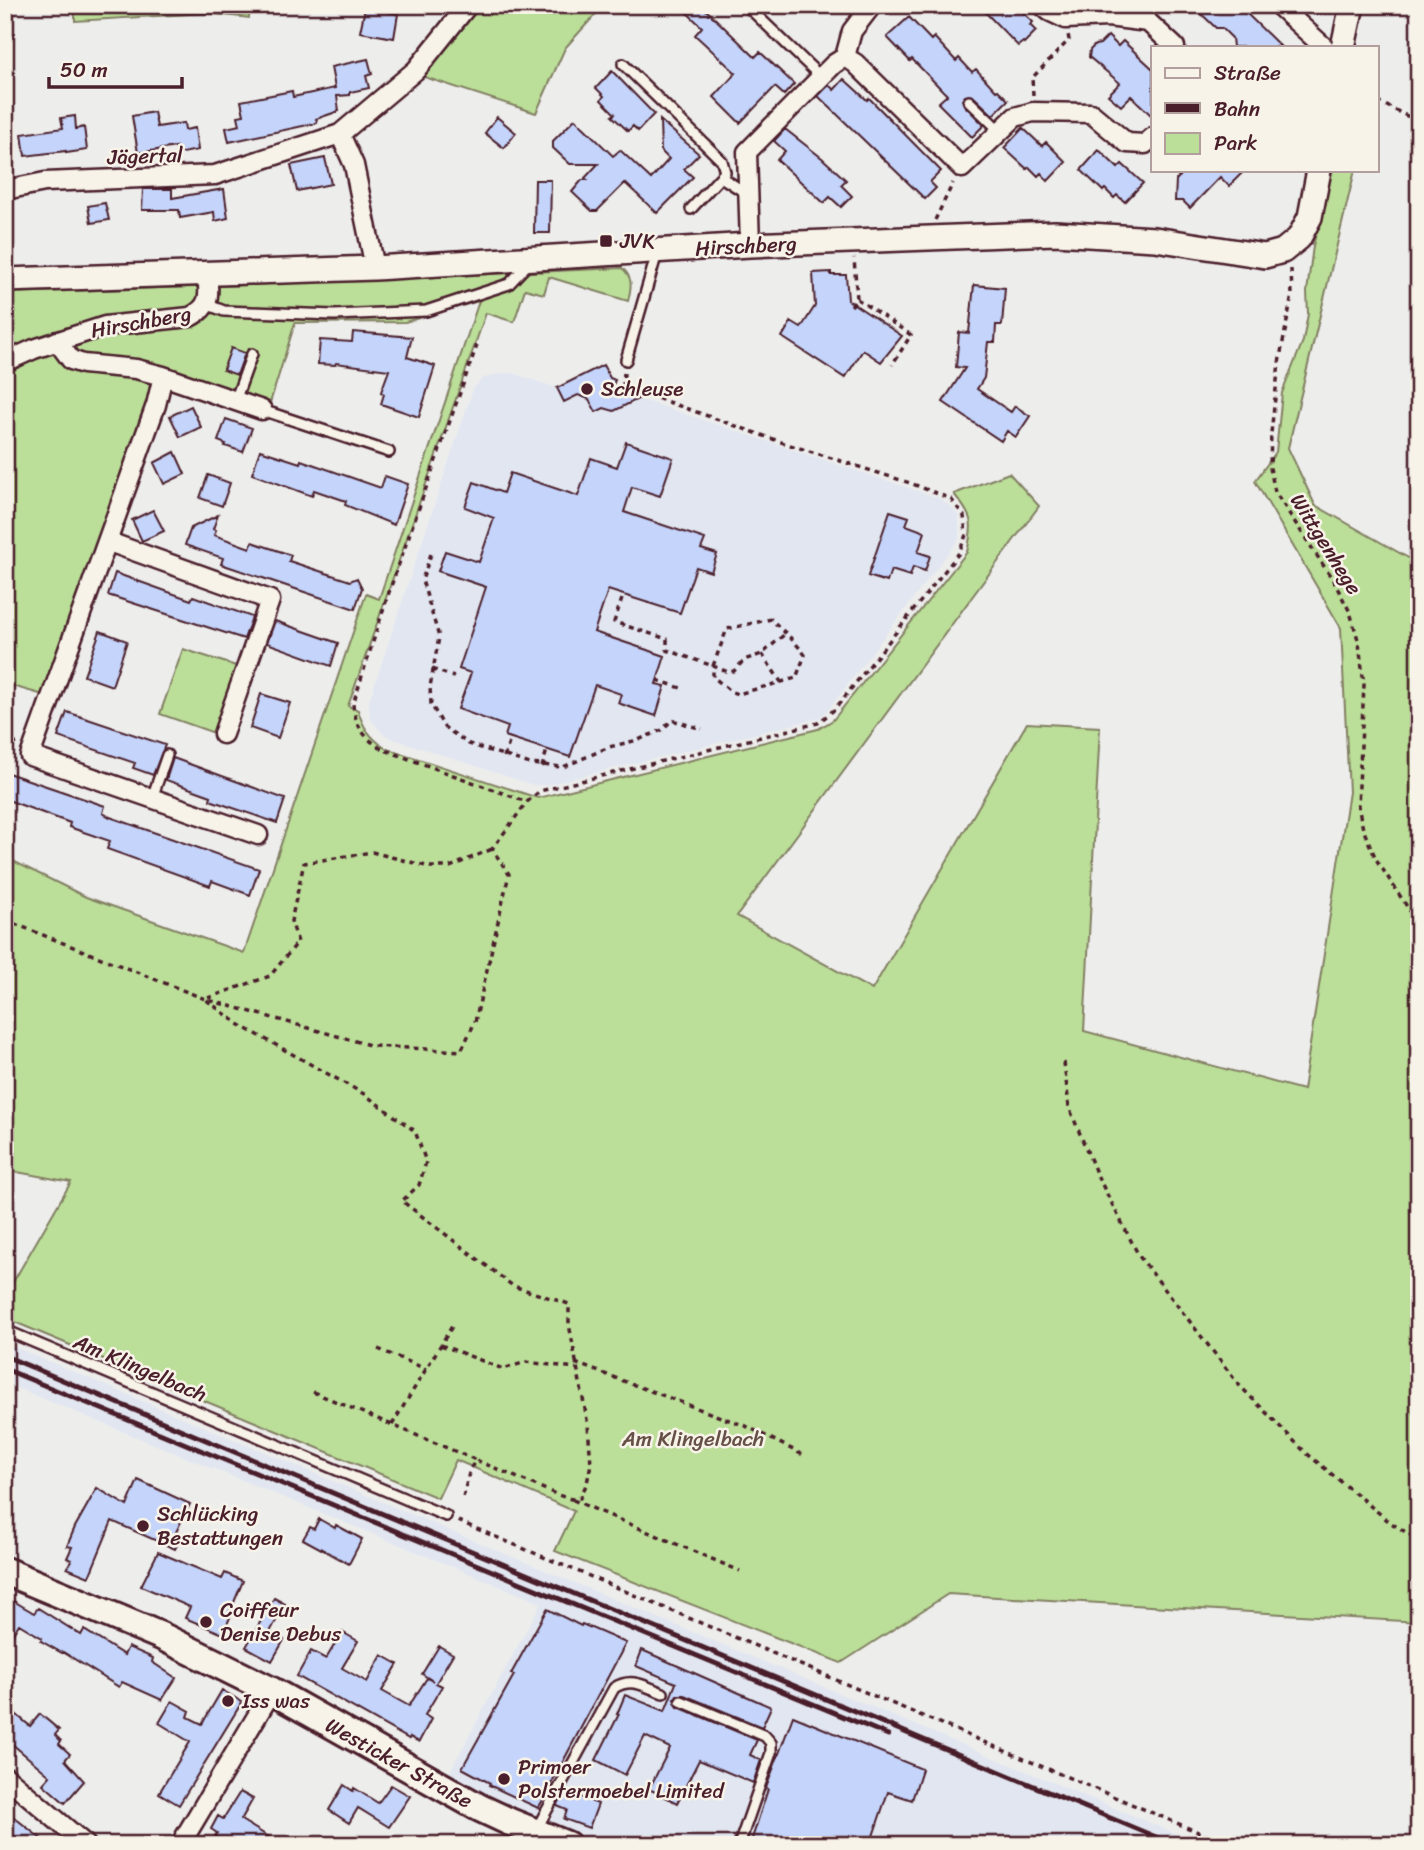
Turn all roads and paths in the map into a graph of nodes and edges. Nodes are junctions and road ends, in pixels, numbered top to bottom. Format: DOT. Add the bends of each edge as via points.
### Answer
graph roads {
  1 [pos="468,5"];
  2 [pos="746,5"];
  3 [pos="872,5"];
  4 [pos="1042,5"];
  5 [pos="1279,5"];
  6 [pos="1352,5"];
  7 [pos="1066,19"];
  8 [pos="1174,46"];
  9 [pos="1323,46"];
  10 [pos="1343,46"];
  11 [pos="845,57"];
  12 [pos="623,64"];
  13 [pos="821,76"];
  14 [pos="970,102"];
  15 [pos="1378,102"];
  16 [pos="1033,111"];
  17 [pos="1419,122"];
  18 [pos="1000,131"];
  19 [pos="340,134"];
  20 [pos="1151,139"];
  21 [pos="962,167"];
  22 [pos="1319,172"];
  23 [pos="721,177"];
  24 [pos="5,190"];
  25 [pos="750,196"];
  26 [pos="691,209"];
  27 [pos="927,238"];
  28 [pos="853,241"];
  29 [pos="750,245"];
  30 [pos="657,251"];
  31 [pos="1283,251"];
  32 [pos="535,257"];
  33 [pos="375,268"];
  34 [pos="207,273"];
  35 [pos="5,280"];
  36 [pos="857,299"];
  37 [pos="206,304"];
  38 [pos="851,306"];
  39 [pos="57,341"];
  40 [pos="477,345"];
  41 [pos="252,354"];
  42 [pos="626,360"];
  43 [pos="5,362"];
  44 [pos="892,365"];
  45 [pos="163,376"];
  46 [pos="235,401"];
  47 [pos="262,410"];
  48 [pos="389,452"];
  49 [pos="108,542"];
  50 [pos="431,554"];
  51 [pos="621,599"];
  52 [pos="786,633"];
  53 [pos="762,654"];
  54 [pos="713,666"];
  55 [pos="432,668"];
  56 [pos="454,677"];
  57 [pos="657,680"];
  58 [pos="781,682"];
  59 [pos="684,689"];
  60 [pos="702,729"];
  61 [pos="223,734"];
  62 [pos="511,737"];
  63 [pos="547,750"];
  64 [pos="167,755"];
  65 [pos="504,757"];
  66 [pos="542,767"];
  67 [pos="152,798"];
  68 [pos="527,802"];
  69 [pos="258,835"];
  70 [pos="492,849"];
  71 [pos="5,920"];
  72 [pos="1419,925"];
  73 [pos="205,999"];
  74 [pos="1064,1062"];
  75 [pos="454,1323"];
  76 [pos="5,1330"];
  77 [pos="441,1345"];
  78 [pos="377,1349"];
  79 [pos="576,1366"];
  80 [pos="426,1369"];
  81 [pos="313,1391"];
  82 [pos="392,1425"];
  83 [pos="803,1455"];
  84 [pos="476,1460"];
  85 [pos="463,1497"];
  86 [pos="571,1499"];
  87 [pos="446,1517"];
  88 [pos="1419,1541"];
  89 [pos="5,1571"];
  90 [pos="740,1571"];
  91 [pos="272,1691"];
  92 [pos="663,1693"];
  93 [pos="681,1701"];
  94 [pos="5,1776"];
  95 [pos="535,1832"];
  96 [pos="86,1845"];
  97 [pos="180,1845"];
  98 [pos="567,1845"];
  99 [pos="739,1845"];
  100 [pos="1229,1845"];
  1 -- 19 [label="street" via="416,69"];
  2 -- 13 [label="lane"];
  3 -- 11 [label="street" via="852,31"];
  4 -- 7 [label="street"];
  5 -- 9 [label="street"];
  6 -- 10 [label="street"];
  7 -- 8 [label="street" via="1108,17 1147,22"];
  7 -- 16 [label="path" via="1069,40 1032,78"];
  11 -- 13 [label="street"];
  11 -- 21 [label="street"];
  12 -- 23 [label="lane" via="722,161 725,172"];
  13 -- 25 [label="street" via="747,152"];
  14 -- 18 [label="lane"];
  15 -- 17 [label="path"];
  16 -- 18 [label="street" via="1015,117"];
  16 -- 20 [label="street" via="1091,113 1127,143 1145,144"];
  18 -- 21 [label="street"];
  19 -- 24 [label="street, Jägertal" via="215,175 45,183"];
  19 -- 33 [label="street" via="354,165"];
  21 -- 27 [label="path"];
  22 -- 31 [label="street" via="1310,217 1299,238"];
  23 -- 25 [label="lane"];
  23 -- 26 [label="lane"];
  25 -- 29 [label="street"];
  27 -- 28 [label="street, Hirschberg"];
  27 -- 31 [label="street, Hirschberg" via="1055,233 1155,239 1265,256"];
  28 -- 29 [label="street, Hirschberg"];
  28 -- 36 [label="path"];
  29 -- 30 [label="street, Hirschberg"];
  30 -- 32 [label="street, Hirschberg"];
  30 -- 42 [label="lane"];
  31 -- 72 [label="path, Wittgenhege" via="1292,271 1292,295 1271,433 1275,492 1350,612 1364,685 1358,806 1363,829 1376,859"];
  32 -- 33 [label="street, Hirschberg"];
  32 -- 37 [label="lane" via="509,284 426,311 334,315 224,311"];
  33 -- 34 [label="street, Hirschberg"];
  34 -- 35 [label="street, Hirschberg"];
  34 -- 37 [label="street, Hirschberg"];
  36 -- 38 [label="path"];
  36 -- 44 [label="path" via="911,335"];
  37 -- 39 [label="street, Hirschberg" via="190,317 105,326"];
  39 -- 43 [label="street, Hirschberg"];
  39 -- 45 [label="street" via="71,359 83,365"];
  40 -- 68 [label="path" via="390,589 353,704 354,714 367,740 382,749"];
  41 -- 46 [label="lane"];
  42 -- 68 [label="path" via="623,385 951,499 964,516 966,534 951,564 835,709 818,723 540,791"];
  45 -- 46 [label="street"];
  45 -- 49 [label="street"];
  46 -- 47 [label="street"];
  47 -- 48 [label="lane"];
  49 -- 61 [label="street" via="270,600"];
  49 -- 67 [label="street" via="30,756"];
  50 -- 55 [label="path" via="422,580 439,630"];
  51 -- 54 [label="path" via="614,622 667,639 667,650"];
  52 -- 53 [label="path"];
  52 -- 54 [label="path" via="771,620 731,627"];
  52 -- 58 [label="path" via="805,655 796,678"];
  53 -- 54 [label="path" via="744,660 734,671"];
  53 -- 58 [label="path"];
  54 -- 58 [label="path" via="713,677 738,694"];
  55 -- 56 [label="path"];
  55 -- 65 [label="path" via="431,704 444,727 469,744"];
  57 -- 59 [label="path"];
  60 -- 66 [label="path" via="672,720 662,730 638,740 563,766"];
  62 -- 65 [label="path"];
  63 -- 66 [label="path"];
  64 -- 67 [label="lane"];
  65 -- 66 [label="path"];
  67 -- 69 [label="street"];
  68 -- 70 [label="path"];
  70 -- 73 [label="path" via="450,867 430,867 372,852 304,863 291,921 298,942 270,976"];
  70 -- 73 [label="path" via="509,874 475,1022 461,1051 373,1046"];
  71 -- 73 [label="path"];
  73 -- 79 [label="path" via="240,1025 364,1094 415,1131 426,1163 419,1185 402,1201 513,1286 569,1304"];
  74 -- 88 [label="path" via="1069,1107 1096,1173 1139,1256 1239,1385 1314,1460"];
  75 -- 77 [label="path"];
  76 -- 87 [label="lane, Am Klingelbach"];
  77 -- 79 [label="path" via="503,1369 526,1362"];
  77 -- 80 [label="path"];
  78 -- 80 [label="path"];
  79 -- 83 [label="path" via="595,1369 748,1427"];
  79 -- 86 [label="path" via="591,1464 580,1498"];
  80 -- 82 [label="path"];
  81 -- 82 [label="path"];
  82 -- 84 [label="path"];
  84 -- 85 [label="path"];
  84 -- 86 [label="path"];
  86 -- 90 [label="path"];
  87 -- 100 [label="path"];
  89 -- 91 [label="main road, Westicker Straße" via="161,1636"];
  91 -- 95 [label="main road, Westicker Straße" via="480,1808"];
  91 -- 97 [label="street"];
  92 -- 95 [label="lane" via="638,1683 624,1682 614,1688"];
  93 -- 99 [label="lane" via="765,1736 771,1743 768,1765"];
  94 -- 96 [label="street"];
  95 -- 98 [label="main road, Westicker Straße"];
}
